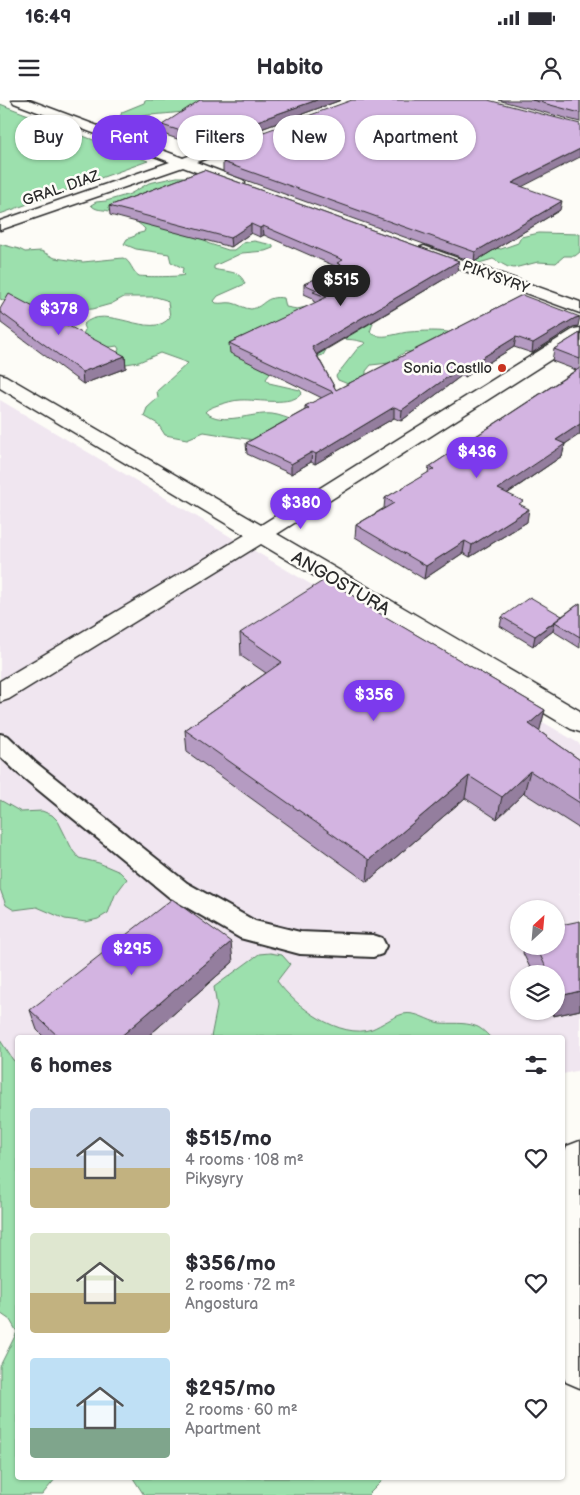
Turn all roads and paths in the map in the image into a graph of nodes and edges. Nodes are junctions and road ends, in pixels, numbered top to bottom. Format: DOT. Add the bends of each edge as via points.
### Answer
graph roads {
  1 [pos="18,100"];
  2 [pos="273,131"];
  3 [pos="183,164"];
  4 [pos="248,187"];
  5 [pos="0,226"];
  6 [pos="414,248"];
  7 [pos="580,308"];
  8 [pos="580,333"];
  9 [pos="0,380"];
  10 [pos="260,535"];
  11 [pos="0,693"];
  12 [pos="580,723"];
  13 [pos="0,742"];
  14 [pos="373,946"];
  15 [pos="580,1158"];
  16 [pos="580,1368"];
  1 -- 3 [label="street"];
  2 -- 3 [label="street, GRAL. DIAZ"];
  3 -- 4 [label="street"];
  3 -- 5 [label="street, GRAL. DIAZ"];
  6 -- 7 [label="street, PIKYSYRY"];
  8 -- 10 [label="street"];
  9 -- 10 [label="street, ANGOSTURA"];
  10 -- 11 [label="street"];
  10 -- 12 [label="street, ANGOSTURA"];
  13 -- 14 [label="lane" via="27,768 178,890 249,930 300,943"];
  15 -- 16 [label="street" via="566,1264"];
}
